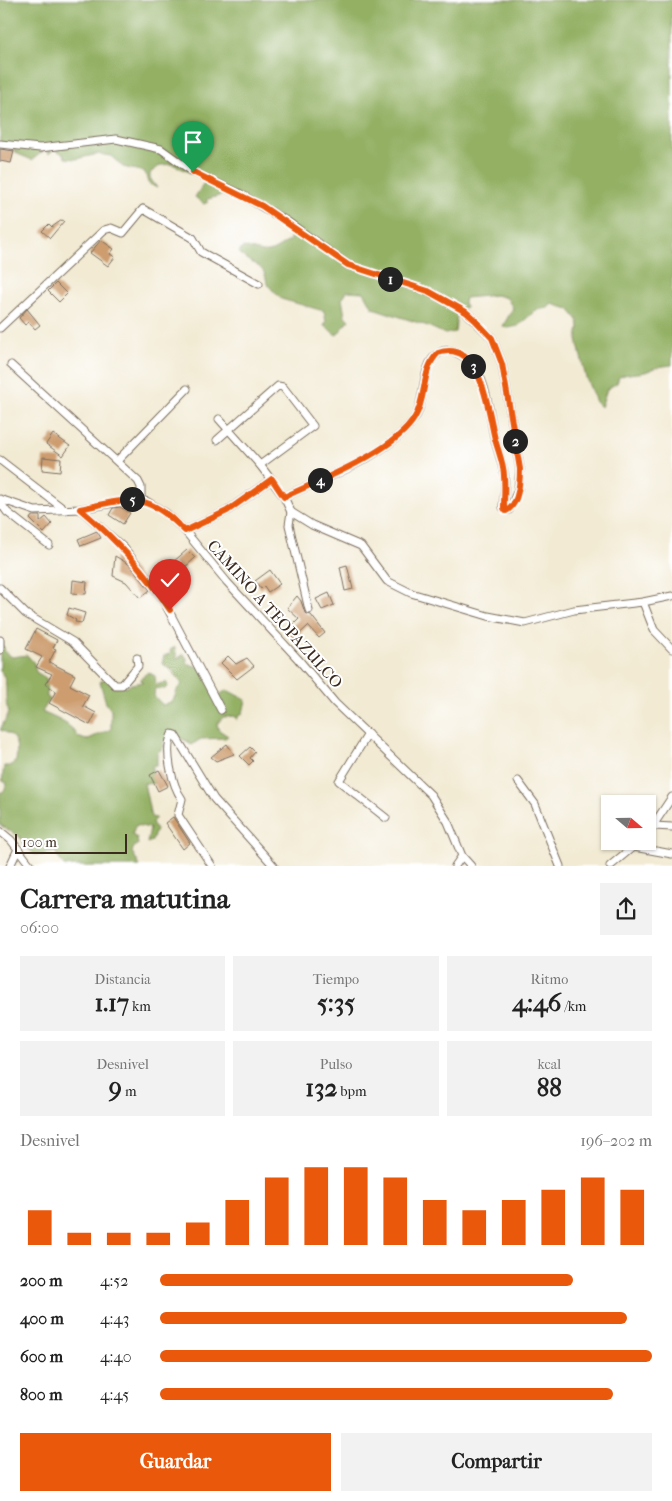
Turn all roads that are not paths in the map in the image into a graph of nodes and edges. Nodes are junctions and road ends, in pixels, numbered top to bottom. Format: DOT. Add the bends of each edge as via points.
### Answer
graph roads {
  1 [pos="0,144"];
  2 [pos="259,284"];
  3 [pos="0,328"];
  4 [pos="11,365"];
  5 [pos="187,389"];
  6 [pos="219,419"];
  7 [pos="228,431"];
  8 [pos="216,440"];
  9 [pos="0,460"];
  10 [pos="118,460"];
  11 [pos="261,464"];
  12 [pos="272,479"];
  13 [pos="284,497"];
  14 [pos="0,500"];
  15 [pos="141,500"];
  16 [pos="80,509"];
  17 [pos="66,510"];
  18 [pos="291,512"];
  19 [pos="185,531"];
  20 [pos="49,545"];
  21 [pos="0,588"];
  22 [pos="672,596"];
  23 [pos="643,602"];
  24 [pos="309,610"];
  25 [pos="0,640"];
  26 [pos="672,649"];
  27 [pos="0,650"];
  28 [pos="136,658"];
  29 [pos="221,710"];
  30 [pos="368,734"];
  31 [pos="518,781"];
  32 [pos="672,796"];
  33 [pos="670,804"];
  34 [pos="386,818"];
  35 [pos="656,823"];
  36 [pos="656,826"];
  37 [pos="672,828"];
  38 [pos="0,831"];
  39 [pos="18,849"];
  40 [pos="630,850"];
  41 [pos="650,850"];
  42 [pos="672,854"];
  43 [pos="462,856"];
  44 [pos="10,866"];
  45 [pos="31,866"];
  46 [pos="212,866"];
  47 [pos="274,866"];
  48 [pos="456,866"];
  49 [pos="471,866"];
  50 [pos="560,866"];
  51 [pos="610,866"];
  1 -- 13 [label="street" via="40,148 116,140 161,149 193,172 237,192 288,222 348,265 415,286 445,300 466,312 492,338 502,364 520,469 518,490 509,510 504,508 504,473 484,389 469,361 452,351 438,353 433,358 419,410 399,435 367,457"];
  2 -- 3 [label="street" via="201,252 191,236 143,209 123,233 111,228 104,230"];
  4 -- 10 [label="street"];
  5 -- 10 [label="street"];
  6 -- 7 [label="street"];
  7 -- 8 [label="street"];
  7 -- 11 [label="street"];
  7 -- 11 [label="street" via="278,386 284,388 313,426"];
  9 -- 17 [label="street"];
  10 -- 15 [label="street" via="142,487"];
  11 -- 12 [label="street"];
  12 -- 13 [label="street"];
  12 -- 19 [label="street" via="227,511"];
  13 -- 18 [label="street"];
  14 -- 17 [label="street" via="35,511"];
  14 -- 20 [label="street" via="7,512"];
  15 -- 16 [label="street"];
  15 -- 19 [label="street, CAMINO A TEOPAZULCO" via="166,513"];
  16 -- 17 [label="street"];
  16 -- 29 [label="street" via="124,548 161,596"];
  18 -- 23 [label="street" via="312,525 361,546 380,573 403,591 488,616 525,623 574,610"];
  18 -- 24 [label="street" via="289,526"];
  19 -- 30 [label="street, CAMINO A TEOPAZULCO" via="322,689"];
  21 -- 28 [label="street" via="26,614 73,642 118,686 138,666"];
  22 -- 23 [label="street"];
  23 -- 26 [label="street" via="654,630"];
  25 -- 27 [label="street"];
  30 -- 34 [label="street" via="339,781"];
  30 -- 43 [label="street, CAMINO A TEOPAZULCO" via="437,802"];
  31 -- 50 [label="street" via="535,804"];
  32 -- 33 [label="street"];
  33 -- 35 [label="street"];
  36 -- 37 [label="street"];
  38 -- 39 [label="street"];
  39 -- 44 [label="street"];
  39 -- 45 [label="street"];
  40 -- 51 [label="street"];
  41 -- 42 [label="street"];
  43 -- 48 [label="street"];
  43 -- 49 [label="street, CAMINO A TEOPAZULCO"];
  46 -- 47 [label="street" via="178,815 182,799 173,782 169,757 170,736 173,734 214,799"];
}
